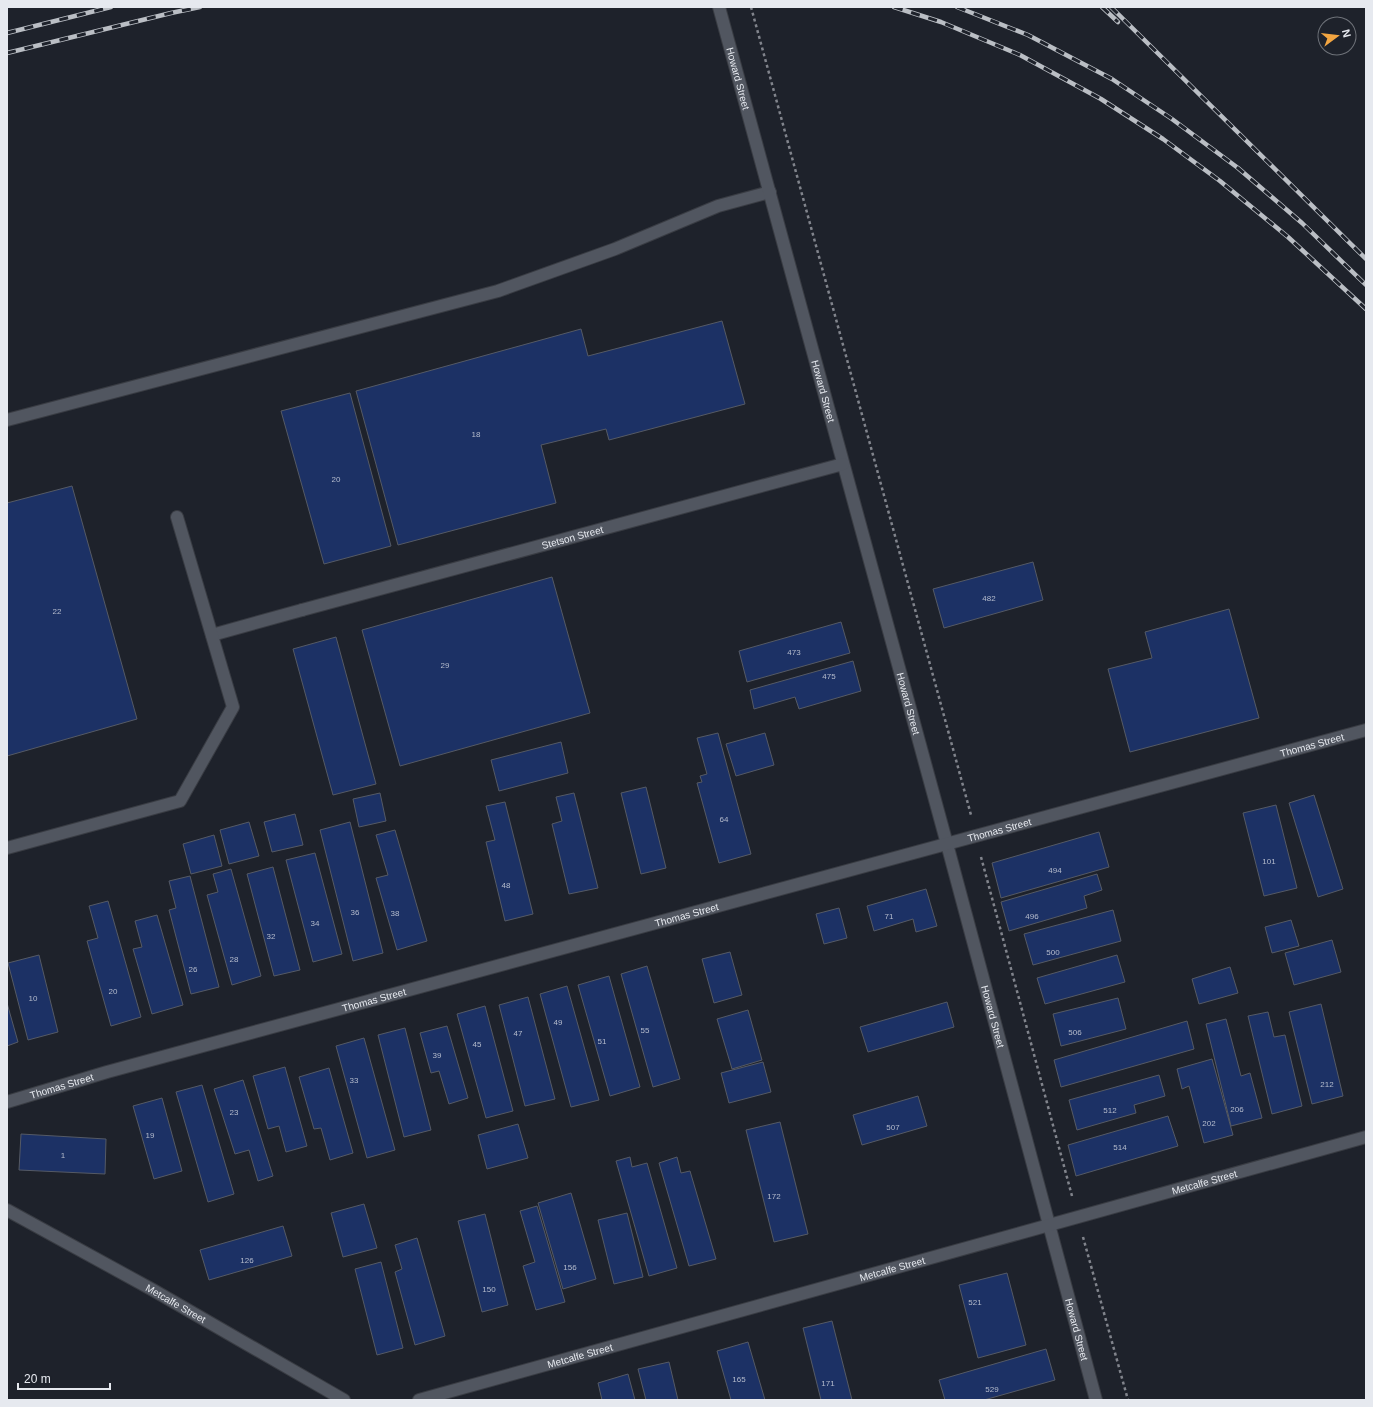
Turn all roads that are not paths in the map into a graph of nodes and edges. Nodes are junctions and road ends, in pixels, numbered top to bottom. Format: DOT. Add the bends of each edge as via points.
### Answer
graph roads {
  1 [pos="719,7"];
  2 [pos="770,192"];
  3 [pos="7,420"];
  4 [pos="843,464"];
  5 [pos="176,517"];
  6 [pos="212,635"];
  7 [pos="1366,730"];
  8 [pos="947,844"];
  9 [pos="7,848"];
  10 [pos="7,1102"];
  11 [pos="1366,1137"];
  12 [pos="7,1210"];
  13 [pos="1048,1225"];
  14 [pos="344,1400"];
  15 [pos="418,1400"];
  16 [pos="1096,1400"];
  1 -- 2 [label="street, Howard Street"];
  2 -- 3 [label="street" via="718,206 615,249 498,291"];
  2 -- 4 [label="street, Howard Street"];
  4 -- 6 [label="street, Stetson Street"];
  4 -- 8 [label="street, Howard Street"];
  5 -- 6 [label="street"];
  6 -- 9 [label="street" via="233,707 180,801"];
  7 -- 8 [label="street, Thomas Street"];
  8 -- 10 [label="street, Thomas Street" via="107,1072"];
  8 -- 13 [label="street, Howard Street"];
  11 -- 13 [label="street, Metcalfe Street"];
  12 -- 14 [label="street, Metcalfe Street" via="154,1290"];
  13 -- 15 [label="street, Metcalfe Street"];
  13 -- 16 [label="street, Howard Street"];
}
